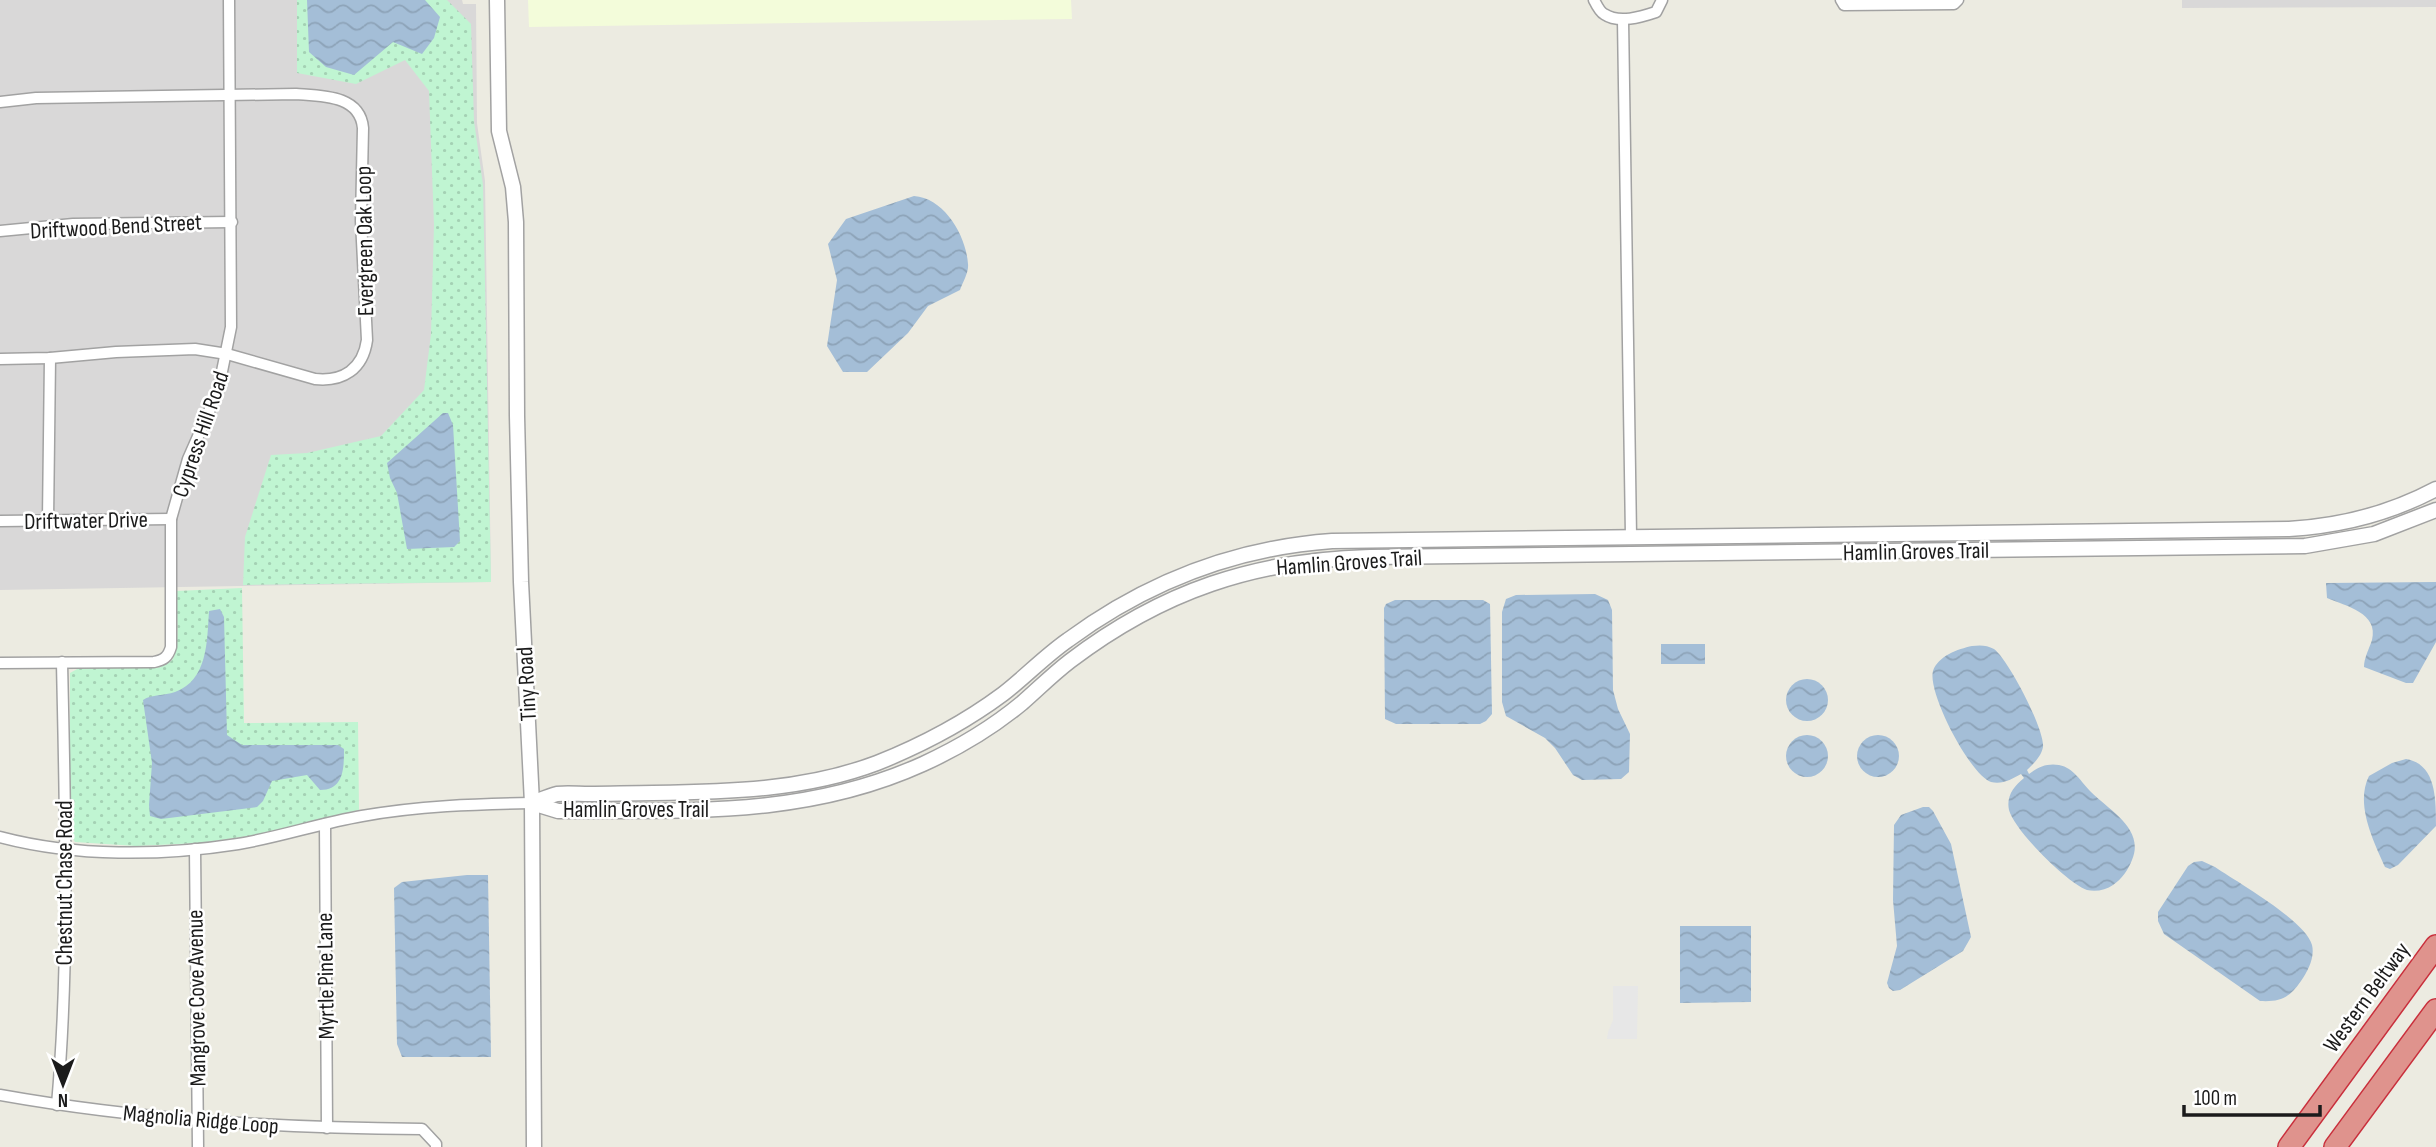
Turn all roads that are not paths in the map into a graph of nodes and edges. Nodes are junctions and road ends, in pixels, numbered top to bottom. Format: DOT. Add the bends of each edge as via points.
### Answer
graph roads {
  1 [pos="229,0"];
  2 [pos="497,0"];
  3 [pos="1594,0"];
  4 [pos="1662,0"];
  5 [pos="1841,0"];
  6 [pos="1958,0"];
  7 [pos="1623,20"];
  8 [pos="230,95"];
  9 [pos="0,102"];
  10 [pos="232,222"];
  11 [pos="0,231"];
  12 [pos="227,354"];
  13 [pos="50,358"];
  14 [pos="0,359"];
  15 [pos="2436,489"];
  16 [pos="2436,510"];
  17 [pos="171,519"];
  18 [pos="48,520"];
  19 [pos="0,521"];
  20 [pos="2190,530"];
  21 [pos="1631,536"];
  22 [pos="1332,541"];
  23 [pos="2190,547"];
  24 [pos="1631,554"];
  25 [pos="1333,558"];
  26 [pos="62,662"];
  27 [pos="0,663"];
  28 [pos="532,803"];
  29 [pos="325,824"];
  30 [pos="0,837"];
  31 [pos="65,848"];
  32 [pos="195,849"];
  33 [pos="2436,946"];
  34 [pos="2436,1010"];
  35 [pos="0,1095"];
  36 [pos="57,1105"];
  37 [pos="197,1121"];
  38 [pos="327,1128"];
  39 [pos="198,1147"];
  40 [pos="436,1147"];
  41 [pos="534,1147"];
  42 [pos="2289,1147"];
  43 [pos="2335,1147"];
  1 -- 8 [label="street, Cypress Hill Road"];
  2 -- 28 [label="street, Tiny Road" via="499,131 516,222 521,555"];
  3 -- 7 [label="street" via="1604,14"];
  4 -- 7 [label="street" via="1656,12"];
  5 -- 6 [label="street" via="1844,5 1954,4"];
  7 -- 21 [label="street"];
  8 -- 9 [label="street, Evergreen Oak Loop"];
  8 -- 10 [label="street, Cypress Hill Road"];
  8 -- 12 [label="street, Evergreen Oak Loop" via="317,96 344,101 358,111 363,128 361,221 367,340 361,361 346,376 335,379 315,379"];
  10 -- 11 [label="street, Driftwood Bend Street" via="73,224"];
  10 -- 12 [label="street, Cypress Hill Road"];
  12 -- 13 [label="street, Evergreen Oak Loop" via="195,349"];
  12 -- 17 [label="street, Cypress Hill Road"];
  13 -- 14 [label="street, Evergreen Oak Loop"];
  13 -- 18 [label="street"];
  15 -- 20 [label="street, Hamlin Groves Trail" via="2388,510 2324,525"];
  16 -- 23 [label="street, Hamlin Groves Trail" via="2374,534 2326,544"];
  17 -- 18 [label="street, Driftwater Drive"];
  17 -- 26 [label="street, Cypress Hill Road" via="169,654 154,662"];
  18 -- 19 [label="street, Driftwater Drive"];
  20 -- 21 [label="street, Hamlin Groves Trail"];
  20 -- 23 [label="street"];
  21 -- 22 [label="street, Hamlin Groves Trail"];
  21 -- 24 [label="street"];
  22 -- 25 [label="street"];
  22 -- 28 [label="street, Hamlin Groves Trail" via="1236,556 1153,587 1065,642 964,721 922,744 855,770 776,787 557,794"];
  23 -- 24 [label="street, Hamlin Groves Trail"];
  24 -- 25 [label="street, Hamlin Groves Trail"];
  25 -- 28 [label="street, Hamlin Groves Trail" via="1250,572 1200,586 1158,605 1087,649 993,725 926,763 875,783 807,801 743,808 558,811"];
  26 -- 27 [label="street, Cypress Hill Road"];
  26 -- 31 [label="street, Chestnut Chase Road"];
  28 -- 29 [label="street" via="410,809"];
  28 -- 41 [label="street, Tiny Road"];
  29 -- 32 [label="street"];
  29 -- 38 [label="street, Myrtle Pine Lane"];
  30 -- 31 [label="street"];
  31 -- 32 [label="street"];
  31 -- 36 [label="street, Chestnut Chase Road"];
  32 -- 37 [label="street, Mangrove Cove Avenue"];
  33 -- 42 [label="highway, Western Beltway"];
  34 -- 43 [label="highway"];
  35 -- 36 [label="street, Magnolia Ridge Loop"];
  36 -- 37 [label="street, Magnolia Ridge Loop"];
  37 -- 38 [label="street, Magnolia Ridge Loop"];
  37 -- 39 [label="street, Mangrove Cove Avenue"];
  38 -- 40 [label="street, Magnolia Ridge Loop" via="422,1129"];
}
